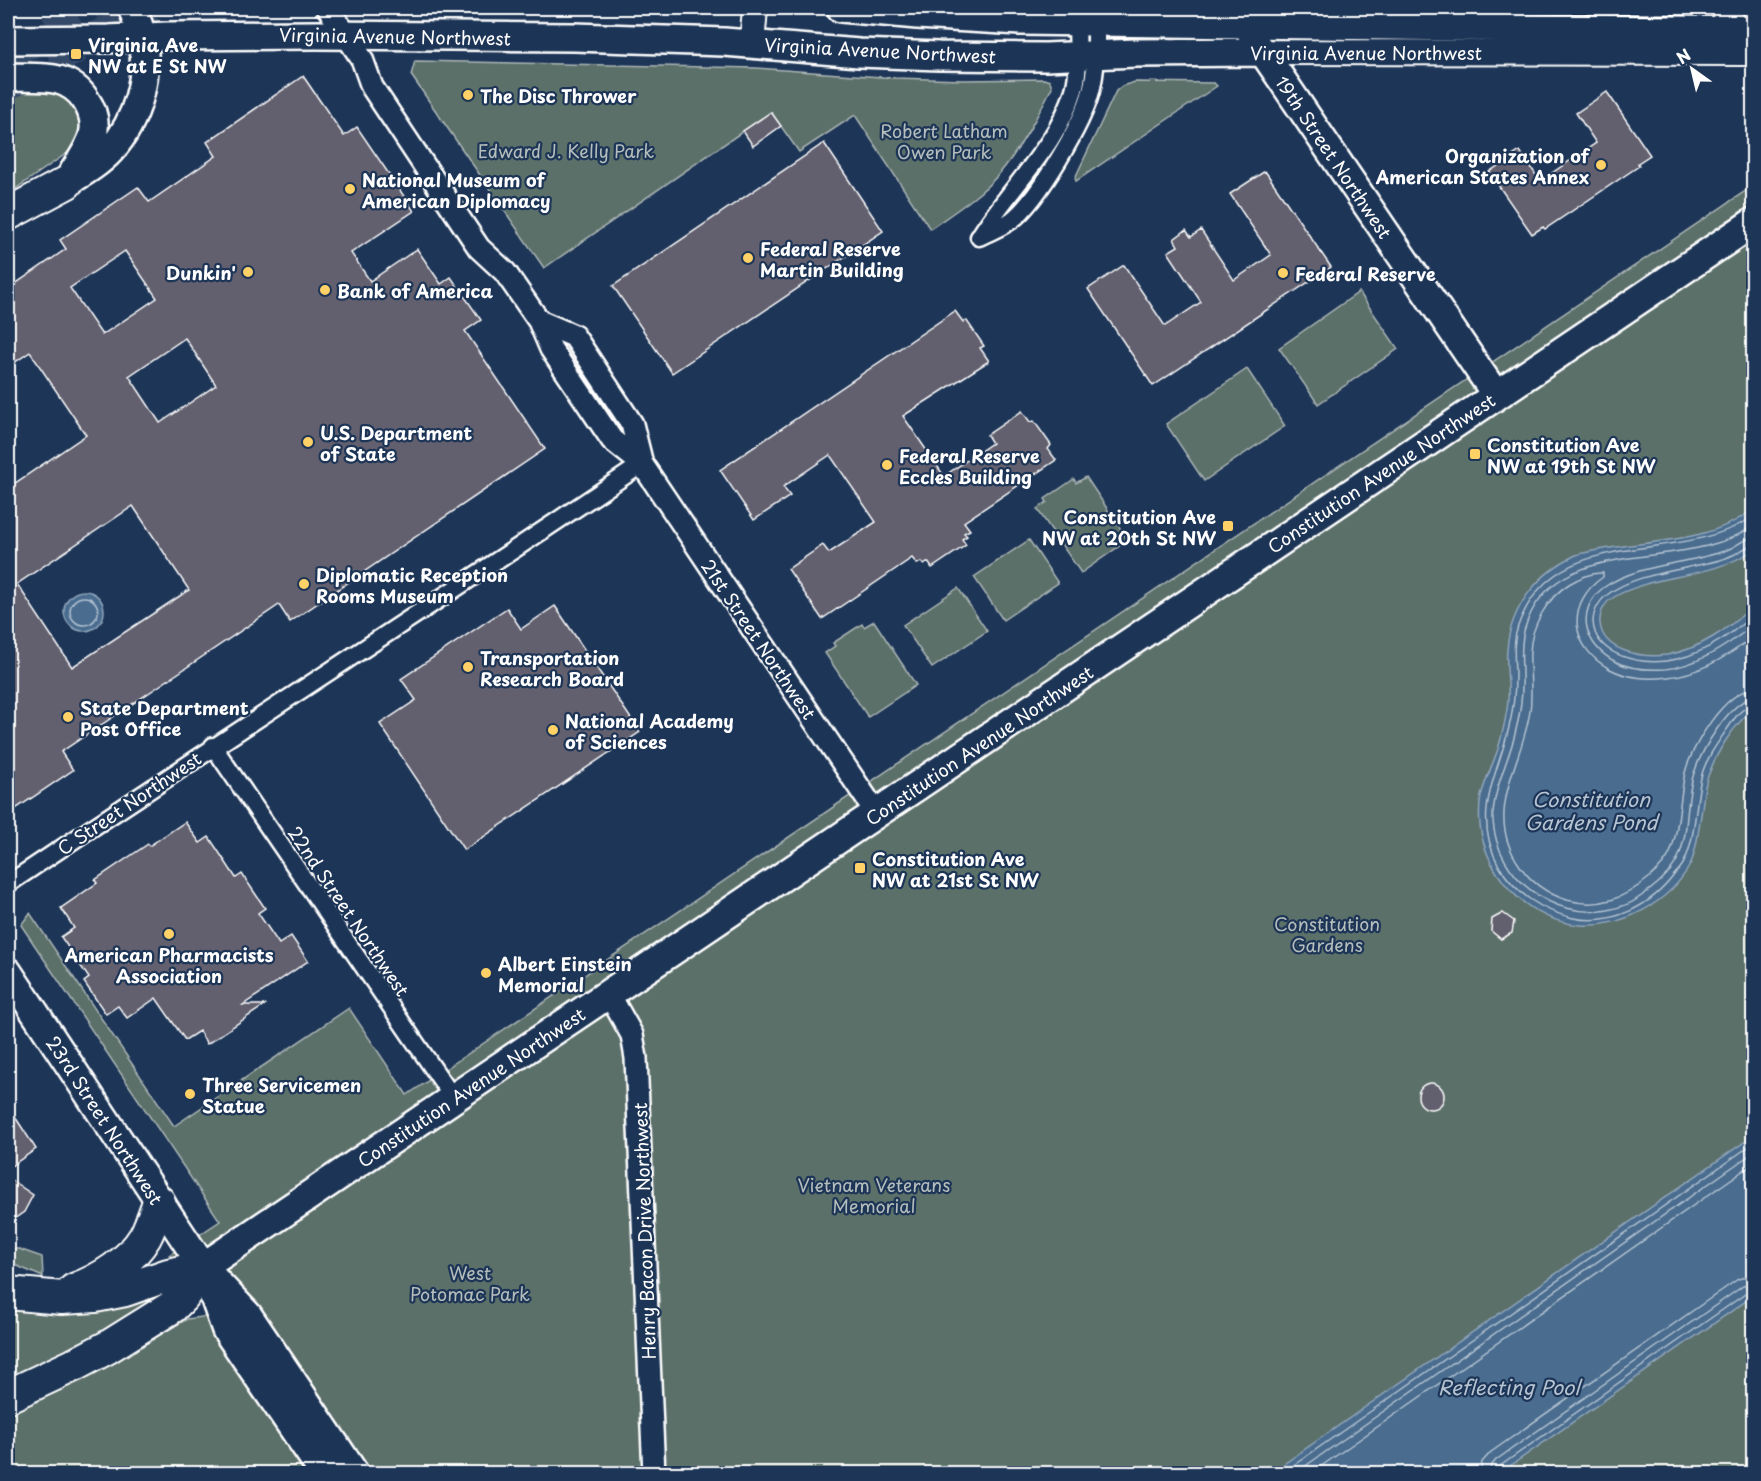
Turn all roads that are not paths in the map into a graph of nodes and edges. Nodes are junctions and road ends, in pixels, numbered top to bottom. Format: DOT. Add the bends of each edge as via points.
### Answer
graph roads {
  1 [pos="132,8"];
  2 [pos="328,8"];
  3 [pos="755,8"];
  4 [pos="840,8"];
  5 [pos="1313,8"];
  6 [pos="1722,8"];
  7 [pos="1238,15"];
  8 [pos="1087,21"];
  9 [pos="1288,24"];
  10 [pos="346,35"];
  11 [pos="1749,36"];
  12 [pos="142,37"];
  13 [pos="8,40"];
  14 [pos="752,44"];
  15 [pos="1263,52"];
  16 [pos="1754,53"];
  17 [pos="1086,56"];
  18 [pos="8,77"];
  19 [pos="66,183"];
  20 [pos="8,214"];
  21 [pos="1754,222"];
  22 [pos="1496,395"];
  23 [pos="642,464"];
  24 [pos="213,747"];
  25 [pos="877,814"];
  26 [pos="8,885"];
  27 [pos="8,972"];
  28 [pos="609,994"];
  29 [pos="454,1099"];
  30 [pos="159,1202"];
  31 [pos="203,1267"];
  32 [pos="8,1293"];
  33 [pos="50,1298"];
  34 [pos="8,1396"];
  35 [pos="324,1473"];
  36 [pos="355,1473"];
  37 [pos="654,1473"];
  1 -- 12 [label="main road"];
  2 -- 10 [label="street, 21st Street Northwest"];
  3 -- 14 [label="main road"];
  4 -- 8 [label="main road, Virginia Avenue Northwest" via="967,18"];
  5 -- 9 [label="main road"];
  6 -- 11 [label="main road"];
  7 -- 8 [label="main road, Virginia Avenue Northwest"];
  7 -- 9 [label="main road, Virginia Avenue Northwest"];
  7 -- 15 [label="main road, 19th Street Northwest"];
  8 -- 17 [label="street"];
  9 -- 11 [label="main road, Virginia Avenue Northwest"];
  10 -- 12 [label="main road, Virginia Avenue Northwest"];
  10 -- 14 [label="main road, Virginia Avenue Northwest" via="574,37"];
  10 -- 23 [label="street, 21st Street Northwest" via="362,59 372,87 479,248 505,272 539,321 551,349 612,440"];
  12 -- 13 [label="main road, Virginia Avenue Northwest"];
  12 -- 19 [label="main road" via="142,85 130,122 111,150"];
  14 -- 17 [label="main road, Virginia Avenue Northwest" via="892,55"];
  15 -- 16 [label="main road, Virginia Avenue Northwest"];
  15 -- 17 [label="main road, Virginia Avenue Northwest"];
  15 -- 22 [label="main road, 19th Street Northwest"];
  17 -- 17 [label="street" via="1060,121 1027,175 979,237 1012,220 1059,158 1091,94"];
  18 -- 19 [label="main road" via="56,79 81,93 92,111 95,129 89,148"];
  19 -- 20 [label="highway"];
  21 -- 22 [label="highway, Constitution Avenue Northwest"];
  22 -- 25 [label="highway, Constitution Avenue Northwest"];
  23 -- 24 [label="street, C Street Northwest"];
  23 -- 25 [label="street, 21st Street Northwest"];
  24 -- 26 [label="street, C Street Northwest"];
  24 -- 29 [label="street, 22nd Street Northwest"];
  25 -- 28 [label="highway, Constitution Avenue Northwest"];
  27 -- 30 [label="main road, 23rd Street Northwest"];
  28 -- 29 [label="highway, Constitution Avenue Northwest"];
  28 -- 37 [label="street, Henry Bacon Drive Northwest" via="628,1026 636,1058"];
  29 -- 31 [label="highway, Constitution Avenue Northwest"];
  30 -- 31 [label="main road, 23rd Street Northwest"];
  30 -- 33 [label="highway" via="147,1234 129,1257 96,1280"];
  31 -- 33 [label="highway, Constitution Avenue Northwest" via="112,1293"];
  31 -- 34 [label="highway, Constitution Avenue Northwest" via="172,1307 108,1347"];
  31 -- 35 [label="main road, 23rd Street Northwest" via="226,1329"];
  31 -- 36 [label="main road, 23rd Street Northwest" via="248,1315"];
  32 -- 33 [label="highway, Constitution Avenue Northwest"];
}
